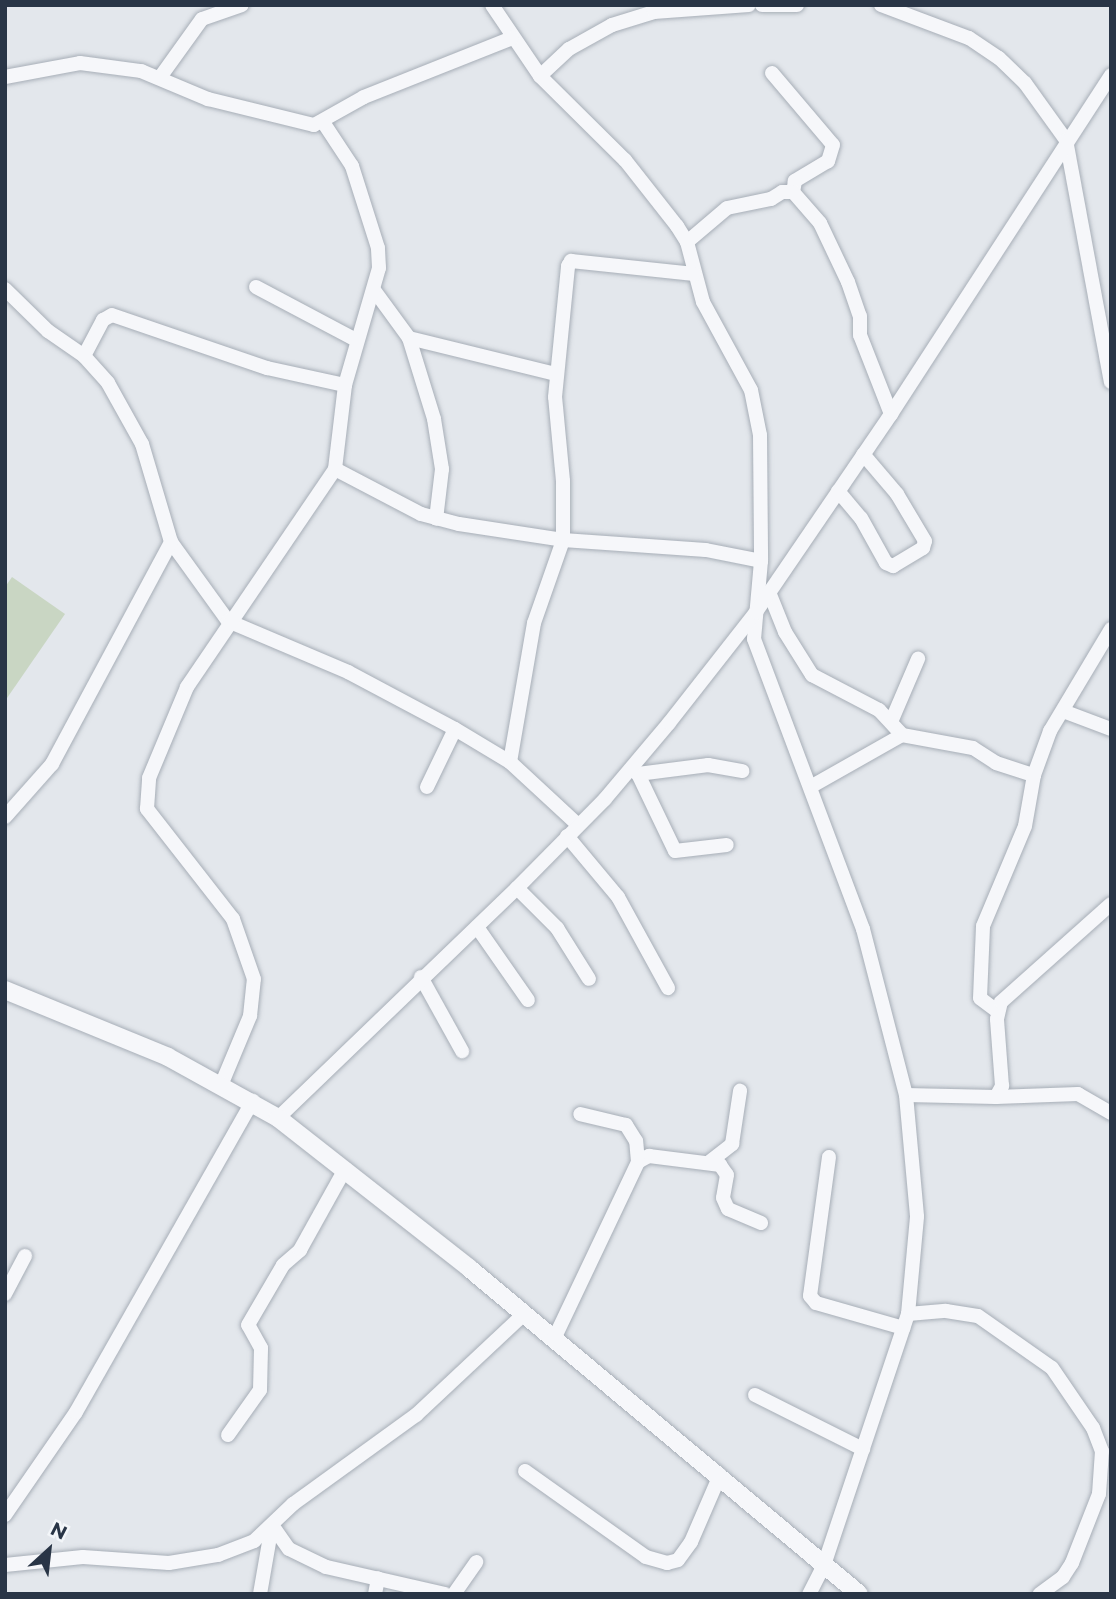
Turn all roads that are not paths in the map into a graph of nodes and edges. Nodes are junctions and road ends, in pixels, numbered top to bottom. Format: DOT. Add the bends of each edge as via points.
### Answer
graph roads {
  1 [pos="242,5"];
  2 [pos="492,5"];
  3 [pos="749,5"];
  4 [pos="762,5"];
  5 [pos="797,5"];
  6 [pos="881,5"];
  7 [pos="512,38"];
  8 [pos="772,73"];
  9 [pos="1111,75"];
  10 [pos="162,76"];
  11 [pos="540,76"];
  12 [pos="5,77"];
  13 [pos="323,122"];
  14 [pos="1066,140"];
  15 [pos="793,192"];
  16 [pos="687,242"];
  17 [pos="694,274"];
  18 [pos="256,287"];
  19 [pos="5,289"];
  20 [pos="374,290"];
  21 [pos="409,338"];
  22 [pos="356,340"];
  23 [pos="84,356"];
  24 [pos="556,374"];
  25 [pos="1111,382"];
  26 [pos="345,385"];
  27 [pos="891,414"];
  28 [pos="863,454"];
  29 [pos="335,469"];
  30 [pos="838,491"];
  31 [pos="436,519"];
  32 [pos="563,540"];
  33 [pos="171,542"];
  34 [pos="761,561"];
  35 [pos="769,592"];
  36 [pos="756,612"];
  37 [pos="228,621"];
  38 [pos="1111,629"];
  39 [pos="918,659"];
  40 [pos="1063,710"];
  41 [pos="891,722"];
  42 [pos="455,729"];
  43 [pos="1111,729"];
  44 [pos="902,735"];
  45 [pos="510,762"];
  46 [pos="635,771"];
  47 [pos="742,771"];
  48 [pos="1034,775"];
  49 [pos="811,786"];
  50 [pos="427,787"];
  51 [pos="5,817"];
  52 [pos="578,825"];
  53 [pos="567,835"];
  54 [pos="727,845"];
  55 [pos="517,888"];
  56 [pos="1111,904"];
  57 [pos="477,927"];
  58 [pos="421,977"];
  59 [pos="589,979"];
  60 [pos="668,988"];
  61 [pos="5,990"];
  62 [pos="528,1000"];
  63 [pos="997,1011"];
  64 [pos="462,1051"];
  65 [pos="222,1083"];
  66 [pos="740,1091"];
  67 [pos="906,1095"];
  68 [pos="996,1097"];
  69 [pos="253,1101"];
  70 [pos="1111,1113"];
  71 [pos="580,1114"];
  72 [pos="278,1118"];
  73 [pos="830,1157"];
  74 [pos="638,1162"];
  75 [pos="708,1163"];
  76 [pos="345,1169"];
  77 [pos="761,1223"];
  78 [pos="25,1256"];
  79 [pos="5,1294"];
  80 [pos="524,1314"];
  81 [pos="908,1314"];
  82 [pos="903,1328"];
  83 [pos="554,1339"];
  84 [pos="755,1395"];
  85 [pos="228,1435"];
  86 [pos="1111,1436"];
  87 [pos="863,1449"];
  88 [pos="1102,1451"];
  89 [pos="525,1471"];
  90 [pos="720,1475"];
  91 [pos="5,1515"];
  92 [pos="272,1525"];
  93 [pos="476,1562"];
  94 [pos="5,1565"];
  95 [pos="824,1565"];
  96 [pos="379,1578"];
  97 [pos="260,1594"];
  98 [pos="375,1594"];
  99 [pos="445,1594"];
  100 [pos="454,1594"];
  101 [pos="809,1594"];
  102 [pos="859,1594"];
  103 [pos="1040,1594"];
  1 -- 10 [label="street" via="202,19"];
  2 -- 7 [label="street"];
  3 -- 11 [label="street" via="654,12 612,25 569,49"];
  4 -- 5 [label="street"];
  6 -- 14 [label="street" via="970,38 999,58 1025,83"];
  7 -- 11 [label="street"];
  7 -- 13 [label="street" via="365,97"];
  8 -- 15 [label="street" via="833,145 828,161 795,181"];
  9 -- 14 [label="street"];
  10 -- 12 [label="street" via="80,63"];
  10 -- 13 [label="street" via="220,102 304,124"];
  11 -- 16 [label="street" via="625,160"];
  13 -- 20 [label="street" via="347,156 373,231 379,268"];
  14 -- 25 [label="street"];
  14 -- 27 [label="street"];
  15 -- 16 [label="street" via="727,208"];
  15 -- 27 [label="street" via="820,223 848,282 860,316 860,335"];
  16 -- 17 [label="street"];
  17 -- 24 [label="street" via="571,261"];
  17 -- 34 [label="street" via="703,302 751,390 757,410"];
  18 -- 22 [label="street"];
  19 -- 23 [label="street" via="48,331"];
  20 -- 21 [label="street"];
  20 -- 22 [label="street"];
  21 -- 24 [label="street"];
  21 -- 31 [label="street" via="438,434 442,469"];
  22 -- 26 [label="street"];
  23 -- 26 [label="street" via="103,320 112,315 267,368"];
  23 -- 33 [label="street" via="108,383 142,444"];
  24 -- 32 [label="street"];
  26 -- 29 [label="street"];
  27 -- 28 [label="street"];
  28 -- 30 [label="street"];
  28 -- 30 [label="street" via="897,494 925,541 923,548 893,566 886,563 861,518"];
  29 -- 31 [label="street"];
  29 -- 37 [label="street"];
  30 -- 35 [label="street"];
  31 -- 32 [label="street"];
  32 -- 34 [label="street" via="706,550"];
  32 -- 45 [label="street" via="534,623"];
  33 -- 37 [label="street"];
  33 -- 51 [label="street" via="52,764"];
  34 -- 36 [label="street"];
  35 -- 36 [label="street"];
  35 -- 41 [label="street" via="785,632 812,675 827,686 849,692"];
  36 -- 46 [label="street"];
  36 -- 49 [label="street" via="756,648"];
  37 -- 42 [label="street" via="348,672"];
  37 -- 65 [label="street" via="173,717 149,778 147,809 233,919 254,979 250,1016"];
  38 -- 40 [label="street"];
  39 -- 41 [label="street"];
  40 -- 43 [label="street"];
  40 -- 48 [label="street"];
  41 -- 44 [label="street"];
  42 -- 45 [label="street"];
  42 -- 50 [label="street"];
  44 -- 48 [label="street" via="973,748 996,763"];
  44 -- 49 [label="street"];
  45 -- 52 [label="street"];
  46 -- 47 [label="street" via="693,765"];
  46 -- 52 [label="street"];
  46 -- 54 [label="street" via="676,851"];
  48 -- 63 [label="street" via="1025,826 983,926 980,998"];
  49 -- 67 [label="street" via="863,929"];
  52 -- 53 [label="street"];
  53 -- 55 [label="street"];
  53 -- 60 [label="street" via="618,897"];
  55 -- 57 [label="street"];
  55 -- 59 [label="street" via="557,928"];
  56 -- 63 [label="street"];
  57 -- 58 [label="street"];
  57 -- 62 [label="street"];
  58 -- 64 [label="street"];
  58 -- 72 [label="street"];
  61 -- 65 [label="street"];
  63 -- 68 [label="street" via="1002,1086"];
  65 -- 69 [label="street"];
  66 -- 75 [label="street" via="732,1144"];
  67 -- 68 [label="street"];
  67 -- 81 [label="street" via="917,1217"];
  68 -- 70 [label="street" via="1078,1094"];
  69 -- 72 [label="street"];
  69 -- 91 [label="street" via="76,1412"];
  71 -- 74 [label="street" via="626,1125 636,1141"];
  72 -- 76 [label="street"];
  73 -- 82 [label="street" via="810,1296 816,1303"];
  74 -- 75 [label="street" via="649,1156"];
  74 -- 83 [label="street"];
  75 -- 77 [label="street" via="726,1169 723,1198 728,1209"];
  76 -- 80 [label="street"];
  76 -- 85 [label="street" via="300,1250 283,1265 248,1325 261,1348 260,1390"];
  78 -- 79 [label="street"];
  80 -- 83 [label="street"];
  80 -- 92 [label="street" via="416,1415 293,1504"];
  81 -- 82 [label="street"];
  81 -- 88 [label="street" via="964,1312 1019,1341 1069,1387"];
  82 -- 87 [label="street"];
  83 -- 90 [label="street"];
  84 -- 87 [label="street"];
  86 -- 88 [label="street"];
  87 -- 95 [label="street"];
  88 -- 103 [label="street" via="1099,1494 1072,1563 1063,1577"];
  89 -- 90 [label="street" via="646,1557 667,1563 678,1560 691,1542"];
  90 -- 95 [label="street"];
  92 -- 94 [label="street" via="254,1541 200,1559 169,1563 83,1557"];
  92 -- 96 [label="street" via="289,1549 314,1561"];
  92 -- 97 [label="street"];
  93 -- 100 [label="street"];
  95 -- 101 [label="street"];
  95 -- 102 [label="street"];
  96 -- 98 [label="street"];
  96 -- 99 [label="street"];
}
